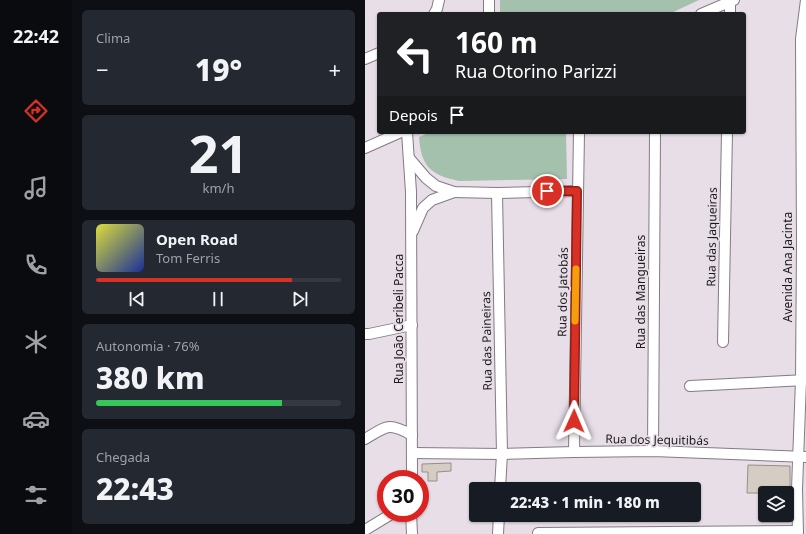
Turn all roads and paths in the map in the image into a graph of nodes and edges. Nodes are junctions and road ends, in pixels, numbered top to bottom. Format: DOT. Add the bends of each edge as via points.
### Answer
graph roads {
  1 [pos="439,0"];
  2 [pos="489,0"];
  3 [pos="732,0"];
  4 [pos="806,0"];
  5 [pos="435,12"];
  6 [pos="489,12"];
  7 [pos="705,12"];
  8 [pos="730,12"];
  9 [pos="377,54"];
  10 [pos="365,58"];
  11 [pos="804,117"];
  12 [pos="396,134"];
  13 [pos="407,134"];
  14 [pos="579,134"];
  15 [pos="655,134"];
  16 [pos="727,134"];
  17 [pos="365,148"];
  18 [pos="409,158"];
  19 [pos="577,191"];
  20 [pos="453,192"];
  21 [pos="497,192"];
  22 [pos="412,235"];
  23 [pos="804,243"];
  24 [pos="412,325"];
  25 [pos="366,335"];
  26 [pos="723,342"];
  27 [pos="803,380"];
  28 [pos="690,386"];
  29 [pos="412,435"];
  30 [pos="365,439"];
  31 [pos="573,452"];
  32 [pos="653,452"];
  33 [pos="412,453"];
  34 [pos="502,454"];
  35 [pos="802,457"];
  36 [pos="412,470"];
  37 [pos="500,482"];
  38 [pos="801,489"];
  39 [pos="378,522"];
  40 [pos="411,522"];
  41 [pos="499,522"];
  42 [pos="365,530"];
  43 [pos="798,532"];
  44 [pos="538,533"];
  45 [pos="412,534"];
  46 [pos="498,534"];
  1 -- 5 [label="street"];
  2 -- 6 [label="street"];
  3 -- 7 [label="street"];
  3 -- 8 [label="street"];
  4 -- 11 [label="street, Avenida Ana Jacinta" via="801,39"];
  9 -- 10 [label="street"];
  11 -- 23 [label="street, Avenida Ana Jacinta"];
  12 -- 17 [label="street"];
  13 -- 18 [label="street, Rua João Ceribeli Pacca"];
  14 -- 19 [label="street, Rua dos Jatobás"];
  15 -- 32 [label="street, Rua das Mangueiras"];
  16 -- 26 [label="street, Rua das Jaqueiras"];
  18 -- 20 [label="street" via="436,186"];
  18 -- 22 [label="street, Rua João Ceribeli Pacca"];
  19 -- 21 [label="street"];
  19 -- 31 [label="street, Rua dos Jatobás"];
  20 -- 21 [label="street"];
  20 -- 22 [label="street" via="432,200 423,208"];
  21 -- 34 [label="street, Rua das Paineiras"];
  22 -- 24 [label="street, Rua João Ceribeli Pacca"];
  23 -- 27 [label="street, Avenida Ana Jacinta"];
  24 -- 25 [label="street"];
  24 -- 29 [label="street, Rua João Ceribeli Pacca"];
  27 -- 28 [label="street"];
  27 -- 35 [label="street, Avenida Ana Jacinta"];
  29 -- 30 [label="street" via="390,426"];
  29 -- 33 [label="street, Rua João Ceribeli Pacca"];
  31 -- 32 [label="street, Rua dos Jequitibás"];
  31 -- 34 [label="street, Rua dos Jequitibás"];
  32 -- 35 [label="street, Rua dos Jequitibás"];
  33 -- 34 [label="street, Rua dos Jequitibás"];
  33 -- 36 [label="street, Rua João Ceribeli Pacca"];
  34 -- 37 [label="street, Rua das Paineiras"];
  35 -- 38 [label="street, Avenida Ana Jacinta"];
  38 -- 43 [label="street, Avenida Ana Jacinta"];
  39 -- 42 [label="street"];
  40 -- 45 [label="street"];
  41 -- 46 [label="street"];
  43 -- 44 [label="street"];
}
